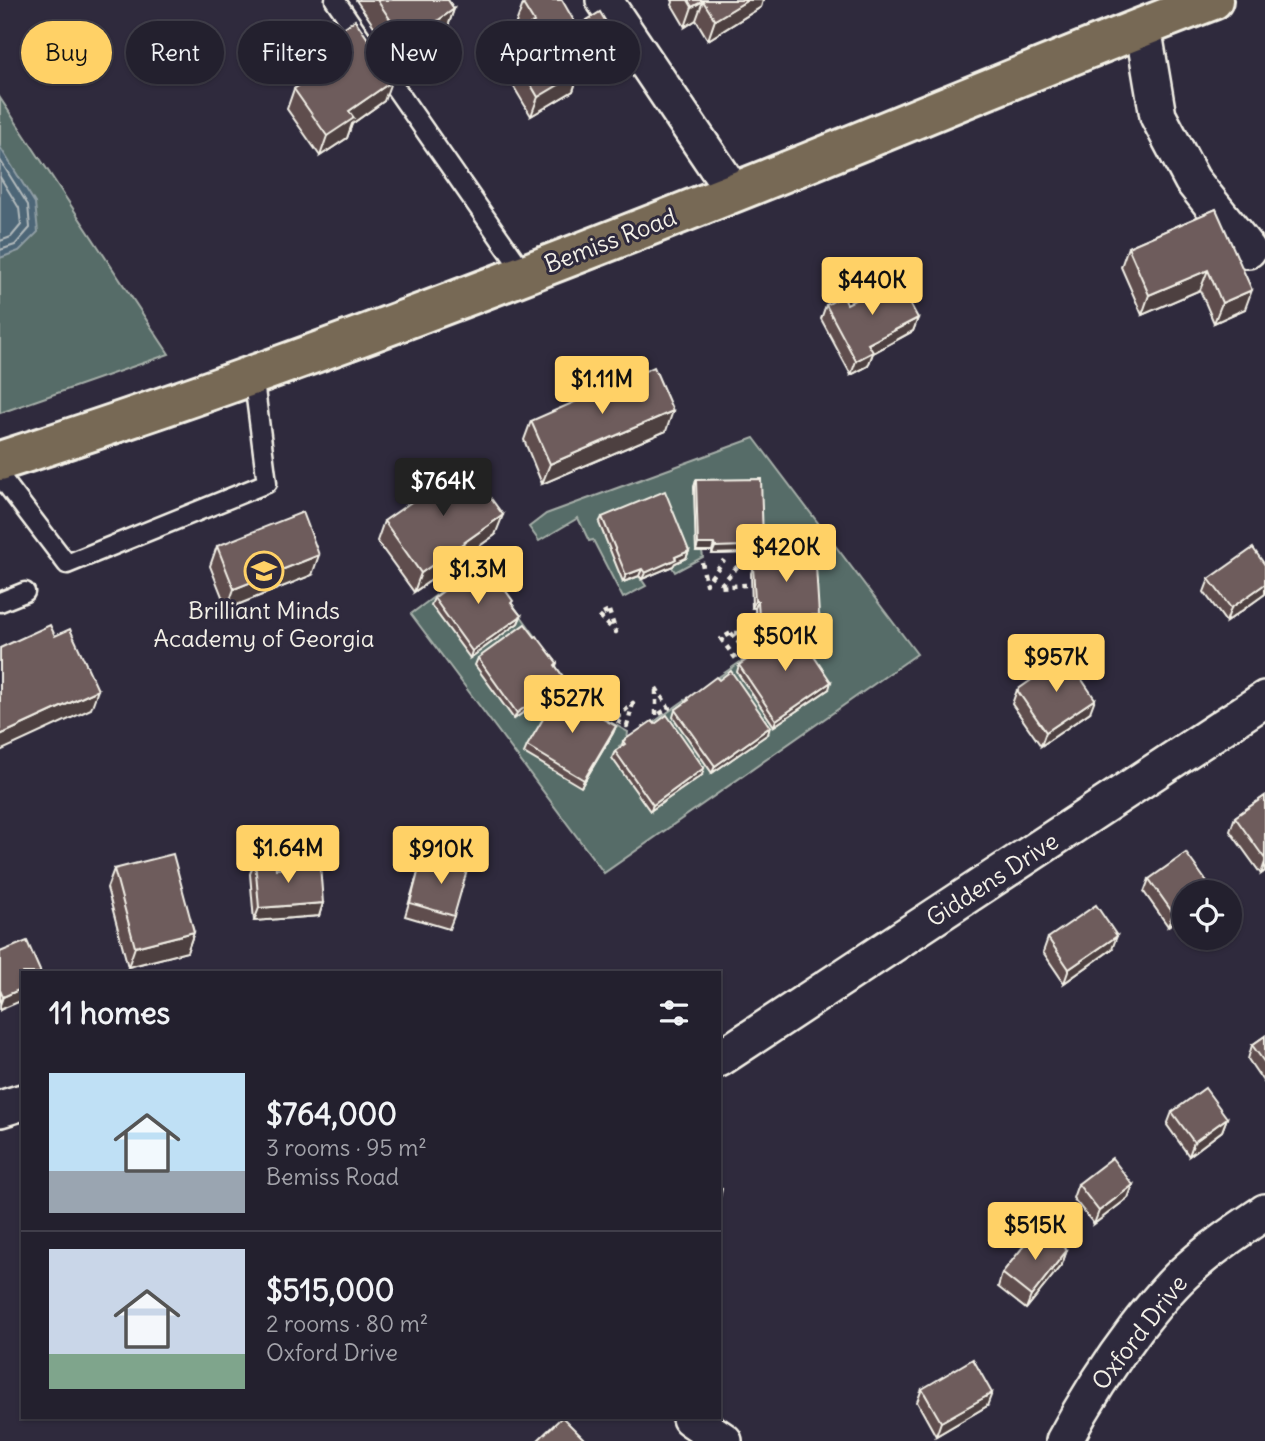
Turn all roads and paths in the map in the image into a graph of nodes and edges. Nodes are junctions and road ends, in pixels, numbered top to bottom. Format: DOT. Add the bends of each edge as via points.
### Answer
graph roads {
  1 [pos="335,0"];
  2 [pos="604,0"];
  3 [pos="1213,0"];
  4 [pos="1143,27"];
  5 [pos="366,45"];
  6 [pos="393,84"];
  7 [pos="733,193"];
  8 [pos="1248,250"];
  9 [pos="524,273"];
  10 [pos="253,374"];
  11 [pos="0,461"];
  12 [pos="0,476"];
  13 [pos="744,559"];
  14 [pos="724,560"];
  15 [pos="702,562"];
  16 [pos="746,585"];
  17 [pos="24,592"];
  18 [pos="0,602"];
  19 [pos="616,632"];
  20 [pos="731,633"];
  21 [pos="748,633"];
  22 [pos="1265,699"];
  23 [pos="656,716"];
  24 [pos="627,726"];
  25 [pos="721,1058"];
  26 [pos="21,1103"];
  27 [pos="0,1110"];
  28 [pos="1265,1212"];
  29 [pos="691,1419"];
  30 [pos="724,1441"];
  31 [pos="1064,1441"];
  1 -- 5 [label="lane"];
  2 -- 7 [label="street"];
  3 -- 4 [label="main road, Bemiss Road"];
  4 -- 7 [label="main road, Bemiss Road"];
  4 -- 8 [label="street" via="1158,116 1192,180"];
  6 -- 9 [label="lane"];
  7 -- 9 [label="main road, Bemiss Road"];
  9 -- 10 [label="main road, Bemiss Road"];
  10 -- 11 [label="main road, Bemiss Road"];
  10 -- 12 [label="lane" via="267,483 67,564"];
  13 -- 16 [label="path" via="719,587"];
  14 -- 15 [label="path" via="706,584"];
  17 -- 18 [label="lane"];
  19 -- 19 [label="path" via="607,624 599,616 609,611"];
  20 -- 20 [label="path" via="721,639 737,660 747,653"];
  20 -- 21 [label="path"];
  22 -- 25 [label="street, Giddens Drive"];
  23 -- 23 [label="path" via="656,697 656,688 669,708"];
  24 -- 24 [label="path" via="615,720 633,703 630,715"];
  26 -- 27 [label="street"];
  28 -- 31 [label="street, Oxford Drive" via="1183,1274 1152,1307 1112,1360"];
  29 -- 30 [label="street"];
}
